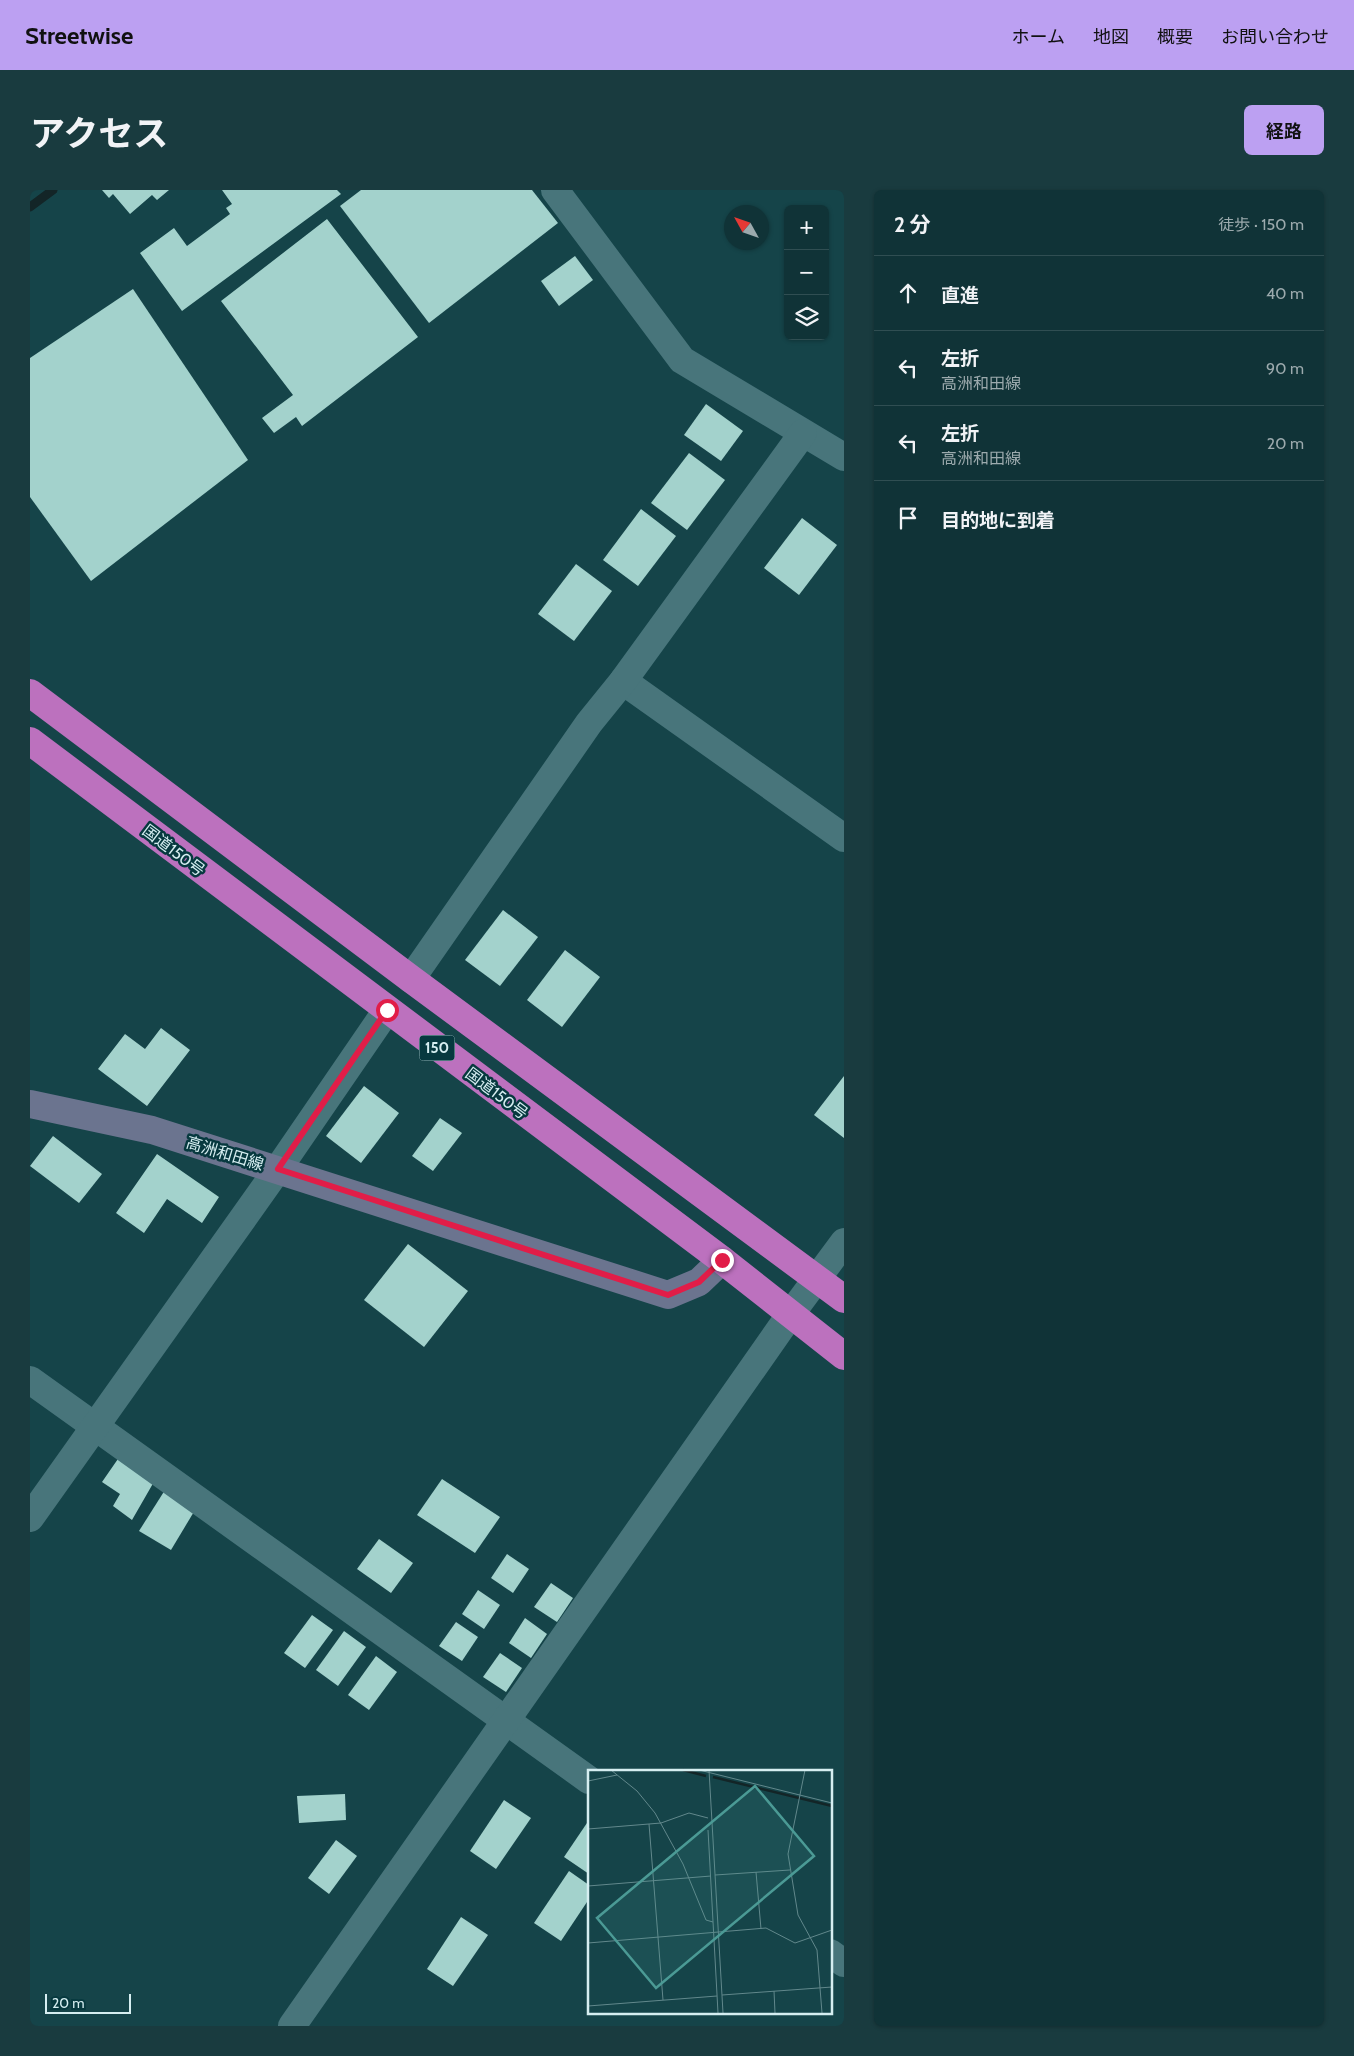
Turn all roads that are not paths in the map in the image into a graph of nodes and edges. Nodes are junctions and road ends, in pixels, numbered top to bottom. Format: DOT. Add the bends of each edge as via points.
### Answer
graph roads {
  1 [pos="555,190"];
  2 [pos="803,433"];
  3 [pos="844,457"];
  4 [pos="623,681"];
  5 [pos="30,693"];
  6 [pos="30,741"];
  7 [pos="844,838"];
  8 [pos="412,979"];
  9 [pos="387,1010"];
  10 [pos="30,1104"];
  11 [pos="278,1169"];
  12 [pos="844,1242"];
  13 [pos="722,1260"];
  14 [pos="817,1279"];
  15 [pos="844,1299"];
  16 [pos="790,1315"];
  17 [pos="844,1356"];
  18 [pos="30,1380"];
  19 [pos="95,1426"];
  20 [pos="30,1518"];
  21 [pos="506,1720"];
  22 [pos="588,1779"];
  23 [pos="832,1955"];
  24 [pos="844,1963"];
  25 [pos="292,2026"];
  1 -- 2 [label="street" via="682,360"];
  2 -- 3 [label="street"];
  2 -- 4 [label="street"];
  4 -- 7 [label="street"];
  4 -- 8 [label="street" via="589,723"];
  5 -- 8 [label="highway, 150"];
  6 -- 9 [label="highway, 国道150号 / 150"];
  8 -- 14 [label="highway, 150"];
  9 -- 11 [label="street"];
  9 -- 13 [label="highway, 国道150号 / 150"];
  10 -- 11 [label="main road, 高洲和田線" via="152,1130"];
  11 -- 13 [label="main road, 高洲和田線" via="668,1295 699,1282"];
  11 -- 19 [label="street"];
  12 -- 14 [label="street"];
  13 -- 16 [label="highway, 国道150号 / 150"];
  14 -- 15 [label="highway, 150"];
  14 -- 16 [label="street"];
  16 -- 17 [label="highway, 国道150号 / 150"];
  16 -- 21 [label="street"];
  18 -- 19 [label="street"];
  19 -- 20 [label="street"];
  19 -- 21 [label="street"];
  21 -- 22 [label="street"];
  21 -- 25 [label="street"];
  23 -- 24 [label="street"];
}
